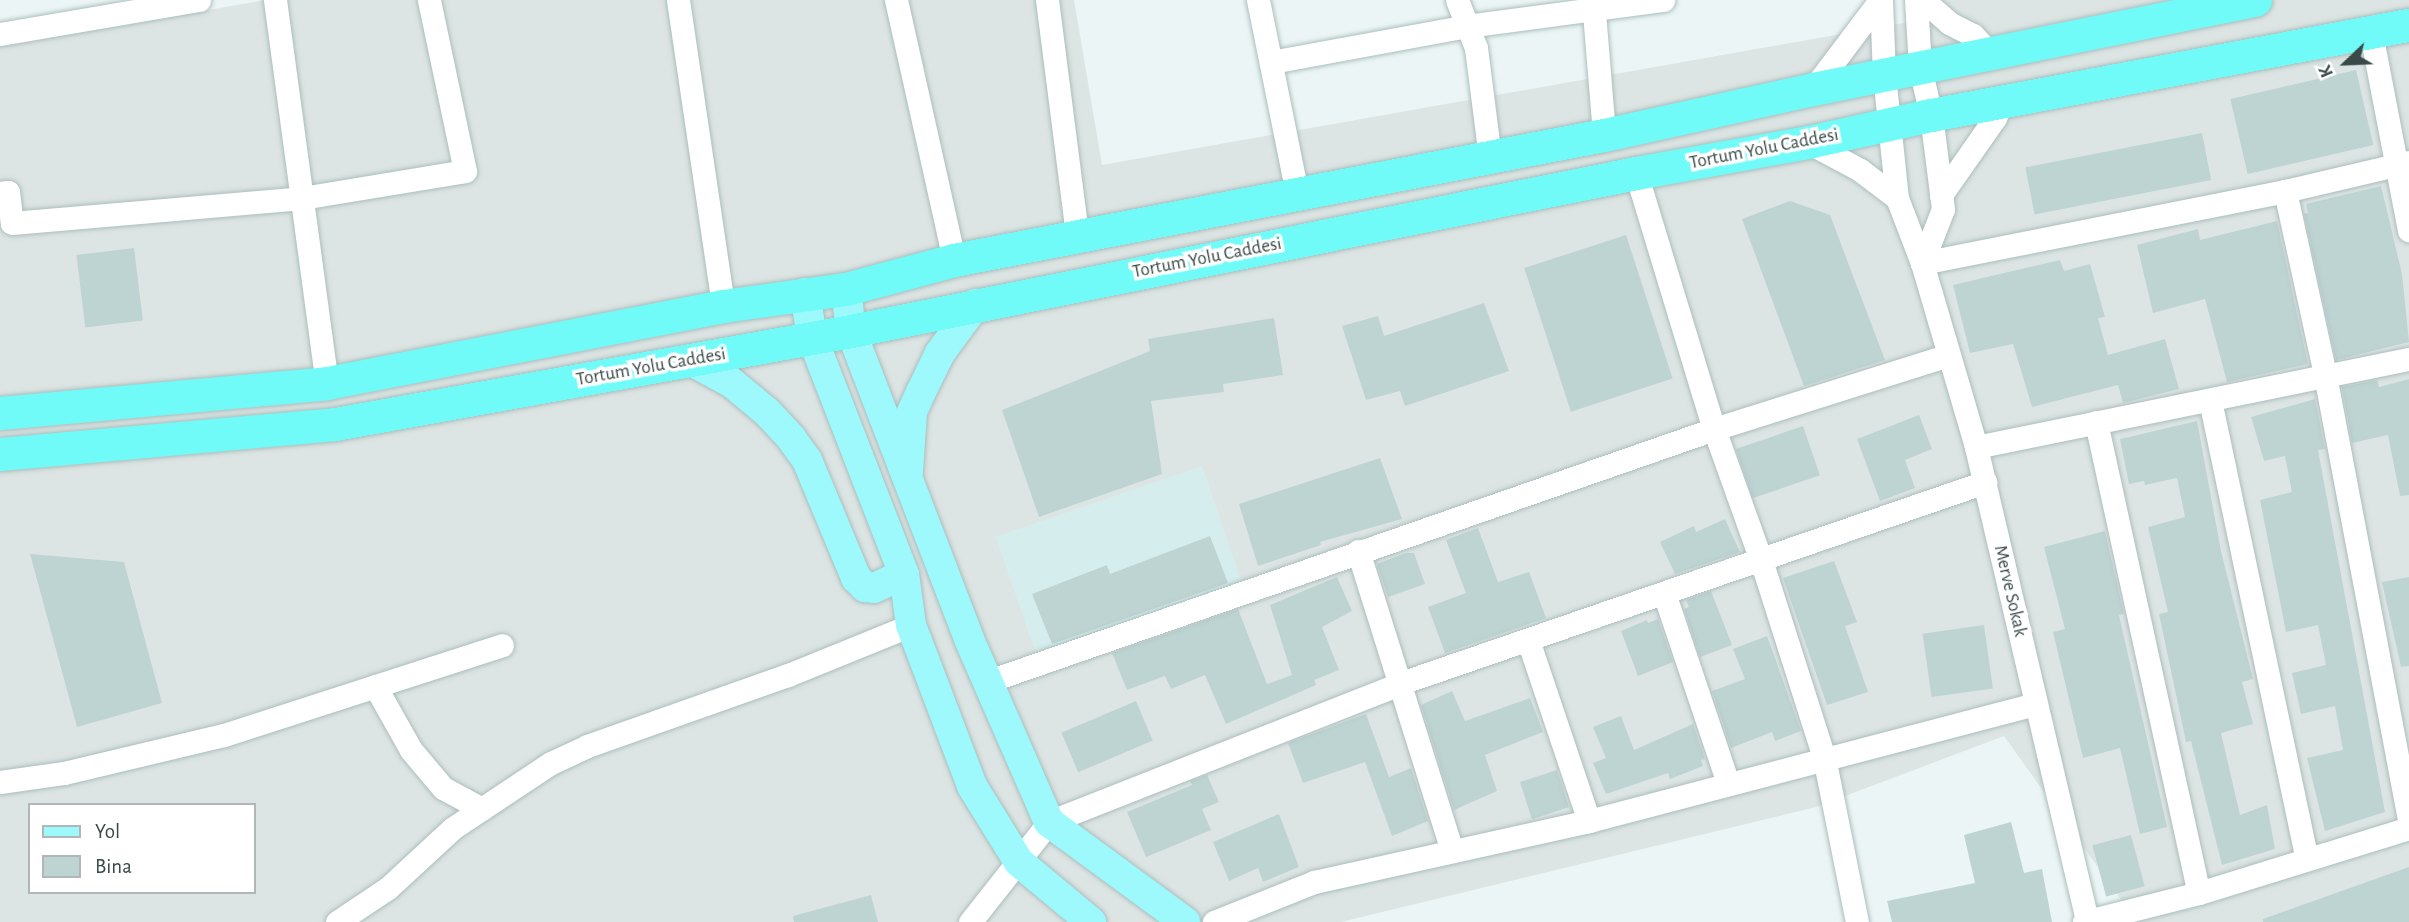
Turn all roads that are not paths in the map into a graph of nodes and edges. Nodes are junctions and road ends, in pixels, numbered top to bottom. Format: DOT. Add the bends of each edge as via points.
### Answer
graph roads {
  1 [pos="198,0"];
  2 [pos="275,0"];
  3 [pos="429,0"];
  4 [pos="678,0"];
  5 [pos="896,0"];
  6 [pos="1047,0"];
  7 [pos="1258,0"];
  8 [pos="1457,0"];
  9 [pos="1663,0"];
  10 [pos="1880,0"];
  11 [pos="1916,0"];
  12 [pos="1923,0"];
  13 [pos="2255,0"];
  14 [pos="1593,4"];
  15 [pos="2409,25"];
  16 [pos="1467,26"];
  17 [pos="2371,33"];
  18 [pos="0,34"];
  19 [pos="1990,53"];
  20 [pos="1271,62"];
  21 [pos="1920,68"];
  22 [pos="1884,75"];
  23 [pos="1813,89"];
  24 [pos="2001,103"];
  25 [pos="1931,115"];
  26 [pos="1891,125"];
  27 [pos="1604,135"];
  28 [pos="1808,142"];
  29 [pos="1490,157"];
  30 [pos="2402,164"];
  31 [pos="1636,173"];
  32 [pos="2285,191"];
  33 [pos="0,193"];
  34 [pos="1297,193"];
  35 [pos="1941,195"];
  36 [pos="302,198"];
  37 [pos="1896,198"];
  38 [pos="2409,230"];
  39 [pos="1077,235"];
  40 [pos="954,260"];
  41 [pos="1922,263"];
  42 [pos="846,289"];
  43 [pos="805,293"];
  44 [pos="976,304"];
  45 [pos="723,306"];
  46 [pos="851,331"];
  47 [pos="812,337"];
  48 [pos="1948,355"];
  49 [pos="2409,359"];
  50 [pos="690,360"];
  51 [pos="2325,375"];
  52 [pos="327,383"];
  53 [pos="2210,400"];
  54 [pos="0,413"];
  55 [pos="2096,422"];
  56 [pos="1714,429"];
  57 [pos="1976,447"];
  58 [pos="0,454"];
  59 [pos="907,478"];
  60 [pos="1985,482"];
  61 [pos="1358,551"];
  62 [pos="1761,560"];
  63 [pos="904,574"];
  64 [pos="1664,593"];
  65 [pos="911,625"];
  66 [pos="1528,640"];
  67 [pos="502,645"];
  68 [pos="986,682"];
  69 [pos="1401,683"];
  70 [pos="375,686"];
  71 [pos="2035,704"];
  72 [pos="1824,757"];
  73 [pos="0,782"];
  74 [pos="1728,783"];
  75 [pos="482,808"];
  76 [pos="2409,820"];
  77 [pos="1589,821"];
  78 [pos="1049,822"];
  79 [pos="2409,828"];
  80 [pos="1452,850"];
  81 [pos="2306,858"];
  82 [pos="1019,862"];
  83 [pos="2199,893"];
  84 [pos="337,922"];
  85 [pos="970,922"];
  86 [pos="1091,922"];
  87 [pos="1185,922"];
  88 [pos="1214,922"];
  89 [pos="1857,922"];
  90 [pos="2086,922"];
  1 -- 18 [label="street"];
  2 -- 36 [label="street"];
  3 -- 36 [label="street" via="465,171"];
  4 -- 45 [label="street"];
  5 -- 40 [label="street"];
  6 -- 39 [label="street"];
  7 -- 20 [label="street"];
  8 -- 16 [label="street"];
  9 -- 14 [label="street"];
  10 -- 22 [label="street"];
  10 -- 23 [label="street"];
  11 -- 21 [label="street"];
  12 -- 19 [label="street" via="1949,23 1973,35"];
  13 -- 19 [label="highway"];
  14 -- 16 [label="street"];
  14 -- 27 [label="street"];
  15 -- 17 [label="highway, Tortum Yolu Caddesi"];
  16 -- 20 [label="street"];
  16 -- 29 [label="street" via="1476,48"];
  17 -- 24 [label="highway, Tortum Yolu Caddesi"];
  17 -- 30 [label="street"];
  19 -- 21 [label="highway"];
  20 -- 34 [label="street"];
  21 -- 22 [label="highway"];
  21 -- 25 [label="street"];
  22 -- 23 [label="highway"];
  22 -- 26 [label="street"];
  23 -- 27 [label="highway"];
  24 -- 25 [label="highway, Tortum Yolu Caddesi"];
  24 -- 35 [label="street"];
  25 -- 26 [label="highway, Tortum Yolu Caddesi"];
  25 -- 35 [label="street"];
  26 -- 28 [label="highway, Tortum Yolu Caddesi"];
  26 -- 37 [label="street"];
  27 -- 29 [label="highway"];
  28 -- 31 [label="highway, Tortum Yolu Caddesi"];
  28 -- 37 [label="street" via="1860,170"];
  29 -- 34 [label="highway"];
  30 -- 32 [label="street"];
  30 -- 38 [label="street"];
  31 -- 44 [label="highway, Tortum Yolu Caddesi"];
  31 -- 56 [label="street"];
  32 -- 41 [label="street"];
  32 -- 51 [label="street"];
  33 -- 36 [label="street" via="8,192 12,223"];
  34 -- 39 [label="highway"];
  35 -- 41 [label="street" via="1943,209"];
  36 -- 52 [label="street"];
  37 -- 41 [label="street, Merve Sokak"];
  39 -- 40 [label="highway"];
  40 -- 42 [label="highway"];
  41 -- 48 [label="street, Merve Sokak"];
  42 -- 43 [label="highway"];
  42 -- 46 [label="main road"];
  43 -- 45 [label="highway"];
  43 -- 47 [label="main road"];
  44 -- 46 [label="highway, Tortum Yolu Caddesi"];
  44 -- 59 [label="main road" via="931,368 912,412"];
  45 -- 52 [label="highway"];
  46 -- 47 [label="highway, Tortum Yolu Caddesi"];
  46 -- 59 [label="main road"];
  47 -- 50 [label="highway, Tortum Yolu Caddesi"];
  47 -- 63 [label="main road"];
  48 -- 56 [label="street"];
  48 -- 57 [label="street, Merve Sokak"];
  49 -- 51 [label="street"];
  50 -- 58 [label="highway, Tortum Yolu Caddesi" via="335,424"];
  50 -- 63 [label="main road" via="732,383 767,412 807,460 856,578 874,588"];
  51 -- 53 [label="street"];
  51 -- 76 [label="street"];
  52 -- 54 [label="highway"];
  53 -- 55 [label="street"];
  53 -- 81 [label="street"];
  55 -- 57 [label="street"];
  55 -- 83 [label="street"];
  56 -- 61 [label="street"];
  56 -- 62 [label="street"];
  57 -- 60 [label="street, Merve Sokak"];
  59 -- 68 [label="main road"];
  60 -- 62 [label="street"];
  60 -- 71 [label="street, Merve Sokak"];
  61 -- 68 [label="street"];
  61 -- 69 [label="street"];
  62 -- 64 [label="street"];
  62 -- 72 [label="street"];
  63 -- 65 [label="main road"];
  64 -- 66 [label="street"];
  64 -- 74 [label="street"];
  65 -- 75 [label="street" via="788,675 587,746 542,768"];
  65 -- 82 [label="main road" via="972,786"];
  66 -- 69 [label="street"];
  66 -- 77 [label="street"];
  67 -- 70 [label="street"];
  68 -- 78 [label="main road"];
  69 -- 78 [label="street"];
  69 -- 80 [label="street"];
  70 -- 73 [label="street" via="224,735 64,773"];
  70 -- 75 [label="street" via="411,750 443,788"];
  71 -- 72 [label="street"];
  71 -- 90 [label="street, Merve Sokak"];
  72 -- 74 [label="street"];
  72 -- 89 [label="street"];
  74 -- 77 [label="street"];
  75 -- 84 [label="street" via="453,828 388,888"];
  77 -- 80 [label="street"];
  78 -- 82 [label="street"];
  78 -- 87 [label="main road"];
  79 -- 81 [label="street"];
  80 -- 88 [label="street" via="1314,882"];
  81 -- 83 [label="street"];
  82 -- 85 [label="street"];
  82 -- 86 [label="main road"];
  83 -- 90 [label="street"];
}
